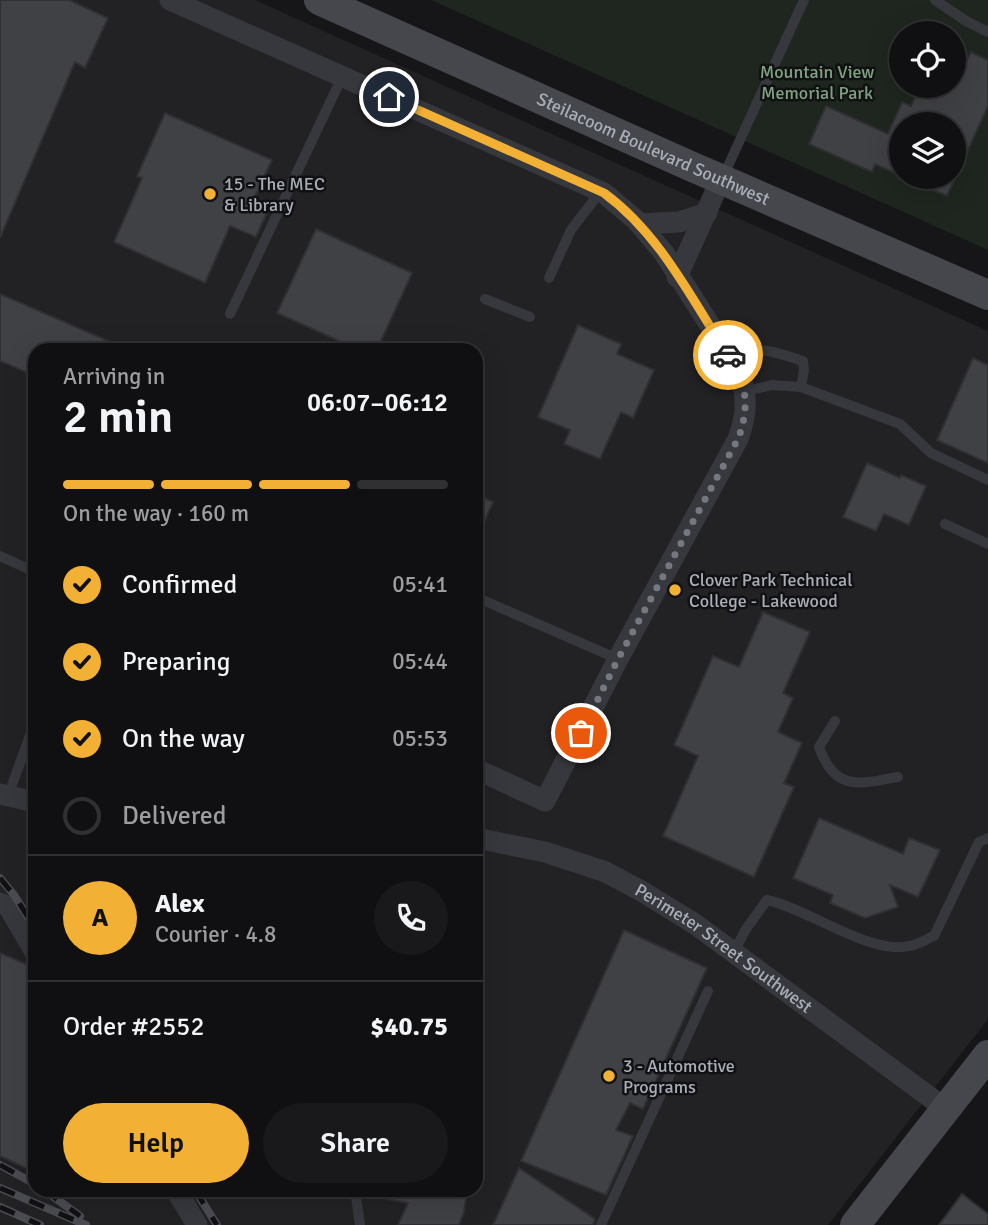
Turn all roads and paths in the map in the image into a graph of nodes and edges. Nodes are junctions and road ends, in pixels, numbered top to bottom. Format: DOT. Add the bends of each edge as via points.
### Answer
graph roads {
  1 [pos="170,0"];
  2 [pos="319,0"];
  3 [pos="804,0"];
  4 [pos="935,0"];
  5 [pos="988,32"];
  6 [pos="342,76"];
  7 [pos="721,179"];
  8 [pos="600,192"];
  9 [pos="707,213"];
  10 [pos="640,224"];
  11 [pos="677,277"];
  12 [pos="549,278"];
  13 [pos="988,295"];
  14 [pos="485,299"];
  15 [pos="230,314"];
  16 [pos="530,317"];
  17 [pos="729,356"];
  18 [pos="801,387"];
  19 [pos="746,391"];
  20 [pos="988,480"];
  21 [pos="945,524"];
  22 [pos="988,544"];
  23 [pos="0,556"];
  24 [pos="28,569"];
  25 [pos="483,600"];
  26 [pos="618,659"];
  27 [pos="835,721"];
  28 [pos="28,738"];
  29 [pos="483,772"];
  30 [pos="898,777"];
  31 [pos="4,795"];
  32 [pos="28,800"];
  33 [pos="988,838"];
  34 [pos="483,839"];
  35 [pos="0,903"];
  36 [pos="28,940"];
  37 [pos="734,952"];
  38 [pos="708,990"];
  39 [pos="988,1055"];
  40 [pos="946,1109"];
  41 [pos="180,1197"];
  42 [pos="356,1197"];
  43 [pos="197,1225"];
  44 [pos="360,1225"];
  45 [pos="601,1225"];
  46 [pos="855,1225"];
  1 -- 6 [label="street"];
  2 -- 7 [label="main road, Steilacoom Boulevard Southwest"];
  3 -- 7 [label="lane"];
  4 -- 5 [label="lane"];
  6 -- 8 [label="street"];
  6 -- 15 [label="lane"];
  7 -- 9 [label="street"];
  7 -- 13 [label="main road, Steilacoom Boulevard Southwest"];
  8 -- 10 [label="street"];
  8 -- 12 [label="lane" via="570,230"];
  9 -- 10 [label="street" via="678,222"];
  9 -- 11 [label="street"];
  10 -- 11 [label="street"];
  11 -- 17 [label="street"];
  14 -- 16 [label="lane"];
  17 -- 18 [label="lane" via="743,349 765,350 803,361"];
  17 -- 19 [label="street"];
  18 -- 19 [label="lane" via="772,385"];
  18 -- 20 [label="lane" via="900,424 931,453"];
  19 -- 26 [label="street" via="744,422 734,448"];
  21 -- 22 [label="lane"];
  23 -- 24 [label="lane"];
  25 -- 26 [label="lane"];
  26 -- 29 [label="street" via="545,801"];
  27 -- 30 [label="lane" via="820,747 827,767 842,779 859,784"];
  28 -- 31 [label="lane"];
  31 -- 32 [label="street"];
  33 -- 37 [label="lane" via="979,842 934,936 908,947 871,944 767,900"];
  34 -- 37 [label="street, Perimeter Street Southwest" via="545,852 606,872 695,923"];
  35 -- 36 [label="street" via="8,906"];
  37 -- 40 [label="street, Perimeter Street Southwest"];
  38 -- 45 [label="lane"];
  39 -- 40 [label="main road"];
  40 -- 46 [label="main road"];
  41 -- 43 [label="street"];
  42 -- 44 [label="lane"];
}
